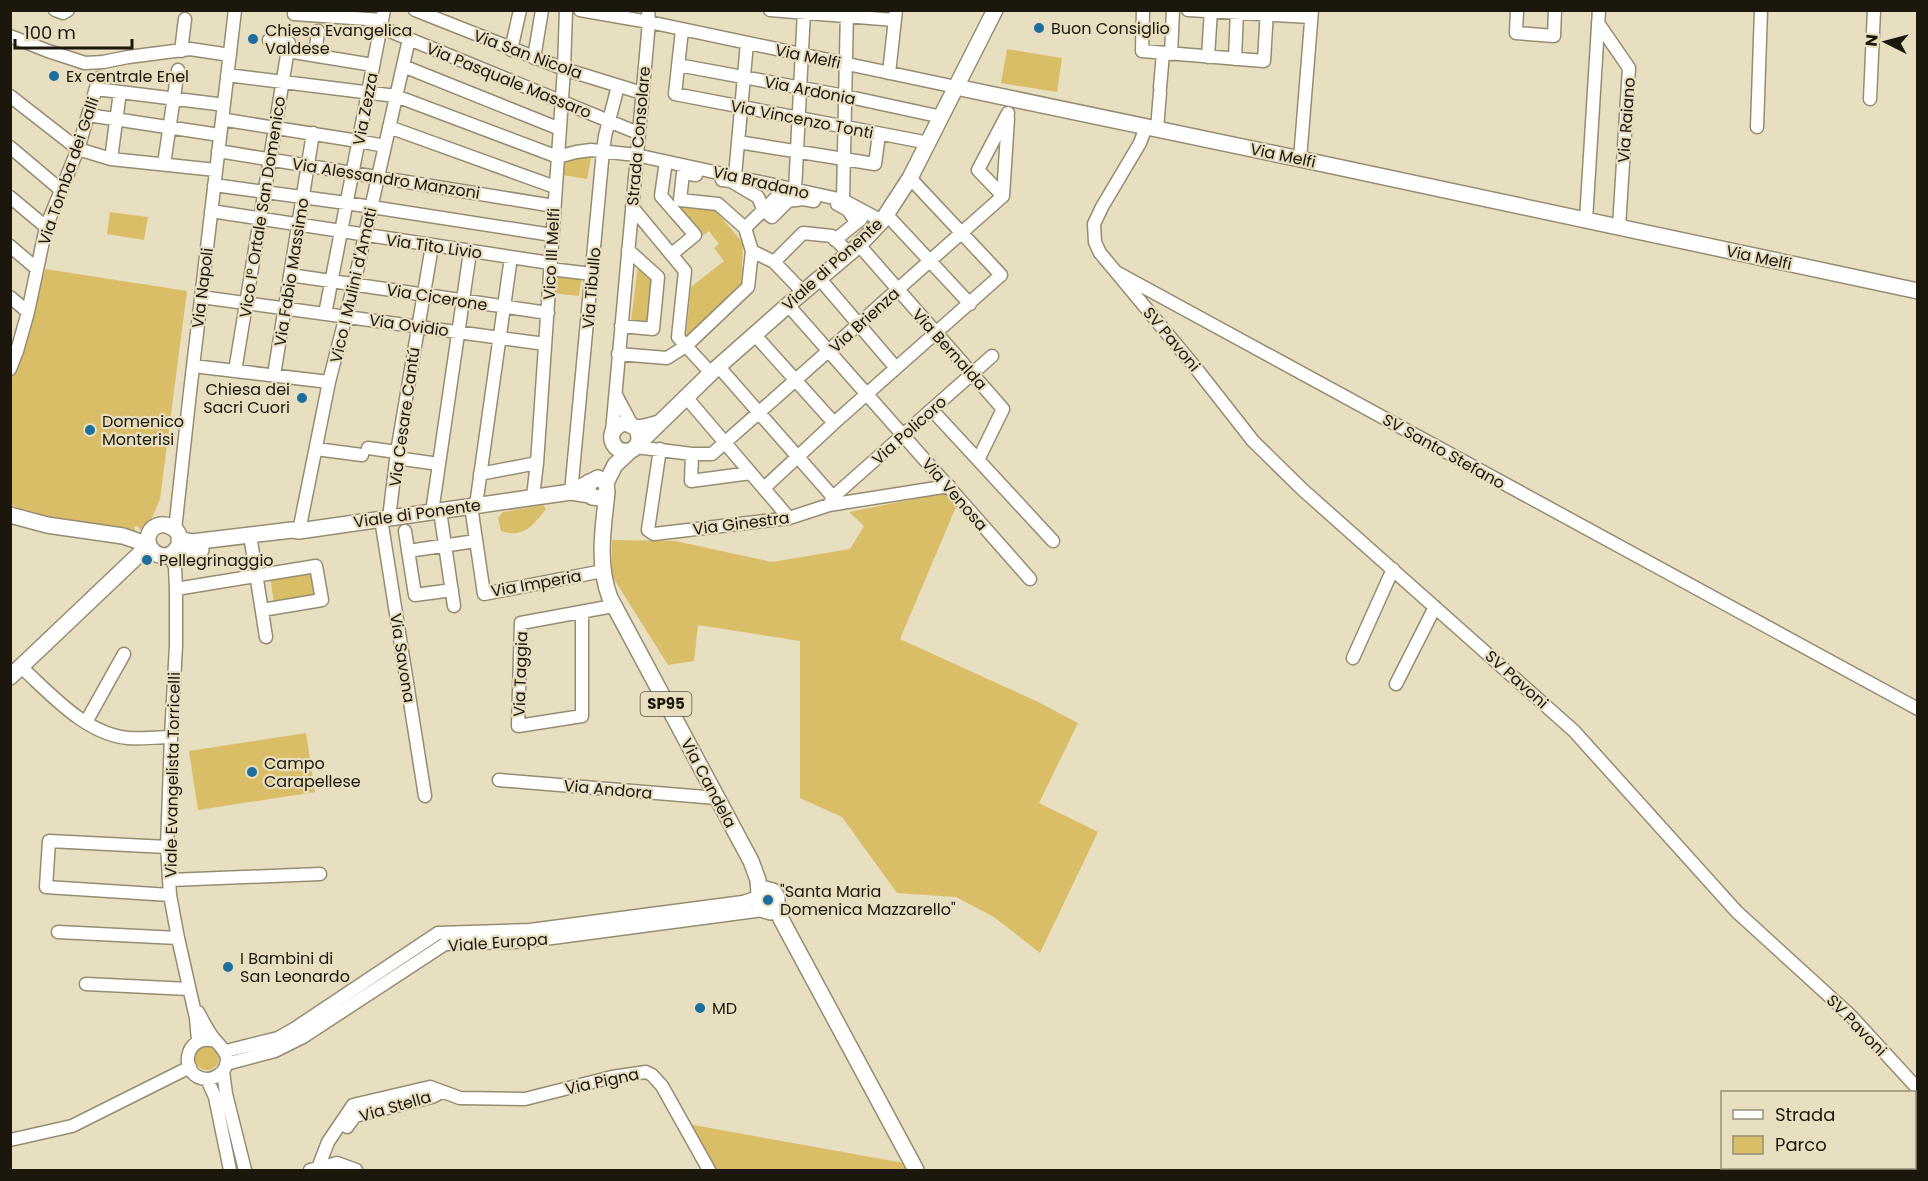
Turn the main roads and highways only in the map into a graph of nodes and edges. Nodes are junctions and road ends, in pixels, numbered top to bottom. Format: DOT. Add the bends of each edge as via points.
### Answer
graph roads {
  1 [pos="995,10"];
  2 [pos="956,87"];
  3 [pos="1917,291"];
  4 [pos="634,426"];
  5 [pos="657,427"];
  6 [pos="612,437"];
  7 [pos="634,447"];
  8 [pos="597,488"];
  9 [pos="10,509"];
  10 [pos="18,517"];
  11 [pos="164,541"];
  12 [pos="16,672"];
  13 [pos="914,1166"];
  1 -- 2 [label="main road, Viale di Ponente"];
  2 -- 3 [label="main road, Via Melfi" via="1010,106 1152,128"];
  2 -- 5 [label="main road, Viale di Ponente" via="910,178 854,249 754,334"];
  4 -- 5 [label="main road"];
  4 -- 6 [label="main road" via="618,425"];
  4 -- 7 [label="main road" via="640,436"];
  5 -- 7 [label="main road, Viale di Ponente"];
  6 -- 7 [label="main road" via="614,446 621,451"];
  6 -- 8 [label="main road"];
  7 -- 8 [label="main road, Viale di Ponente"];
  8 -- 11 [label="main road, Viale di Ponente" via="292,530 203,550"];
  8 -- 13 [label="main road, Via Candela / SP95" via="604,519 605,585 614,606 751,861 767,901"];
  9 -- 10 [label="main road, Viale di Ponente"];
  10 -- 11 [label="main road, Viale di Ponente" via="47,525"];
  11 -- 12 [label="main road" via="133,560"];
}
